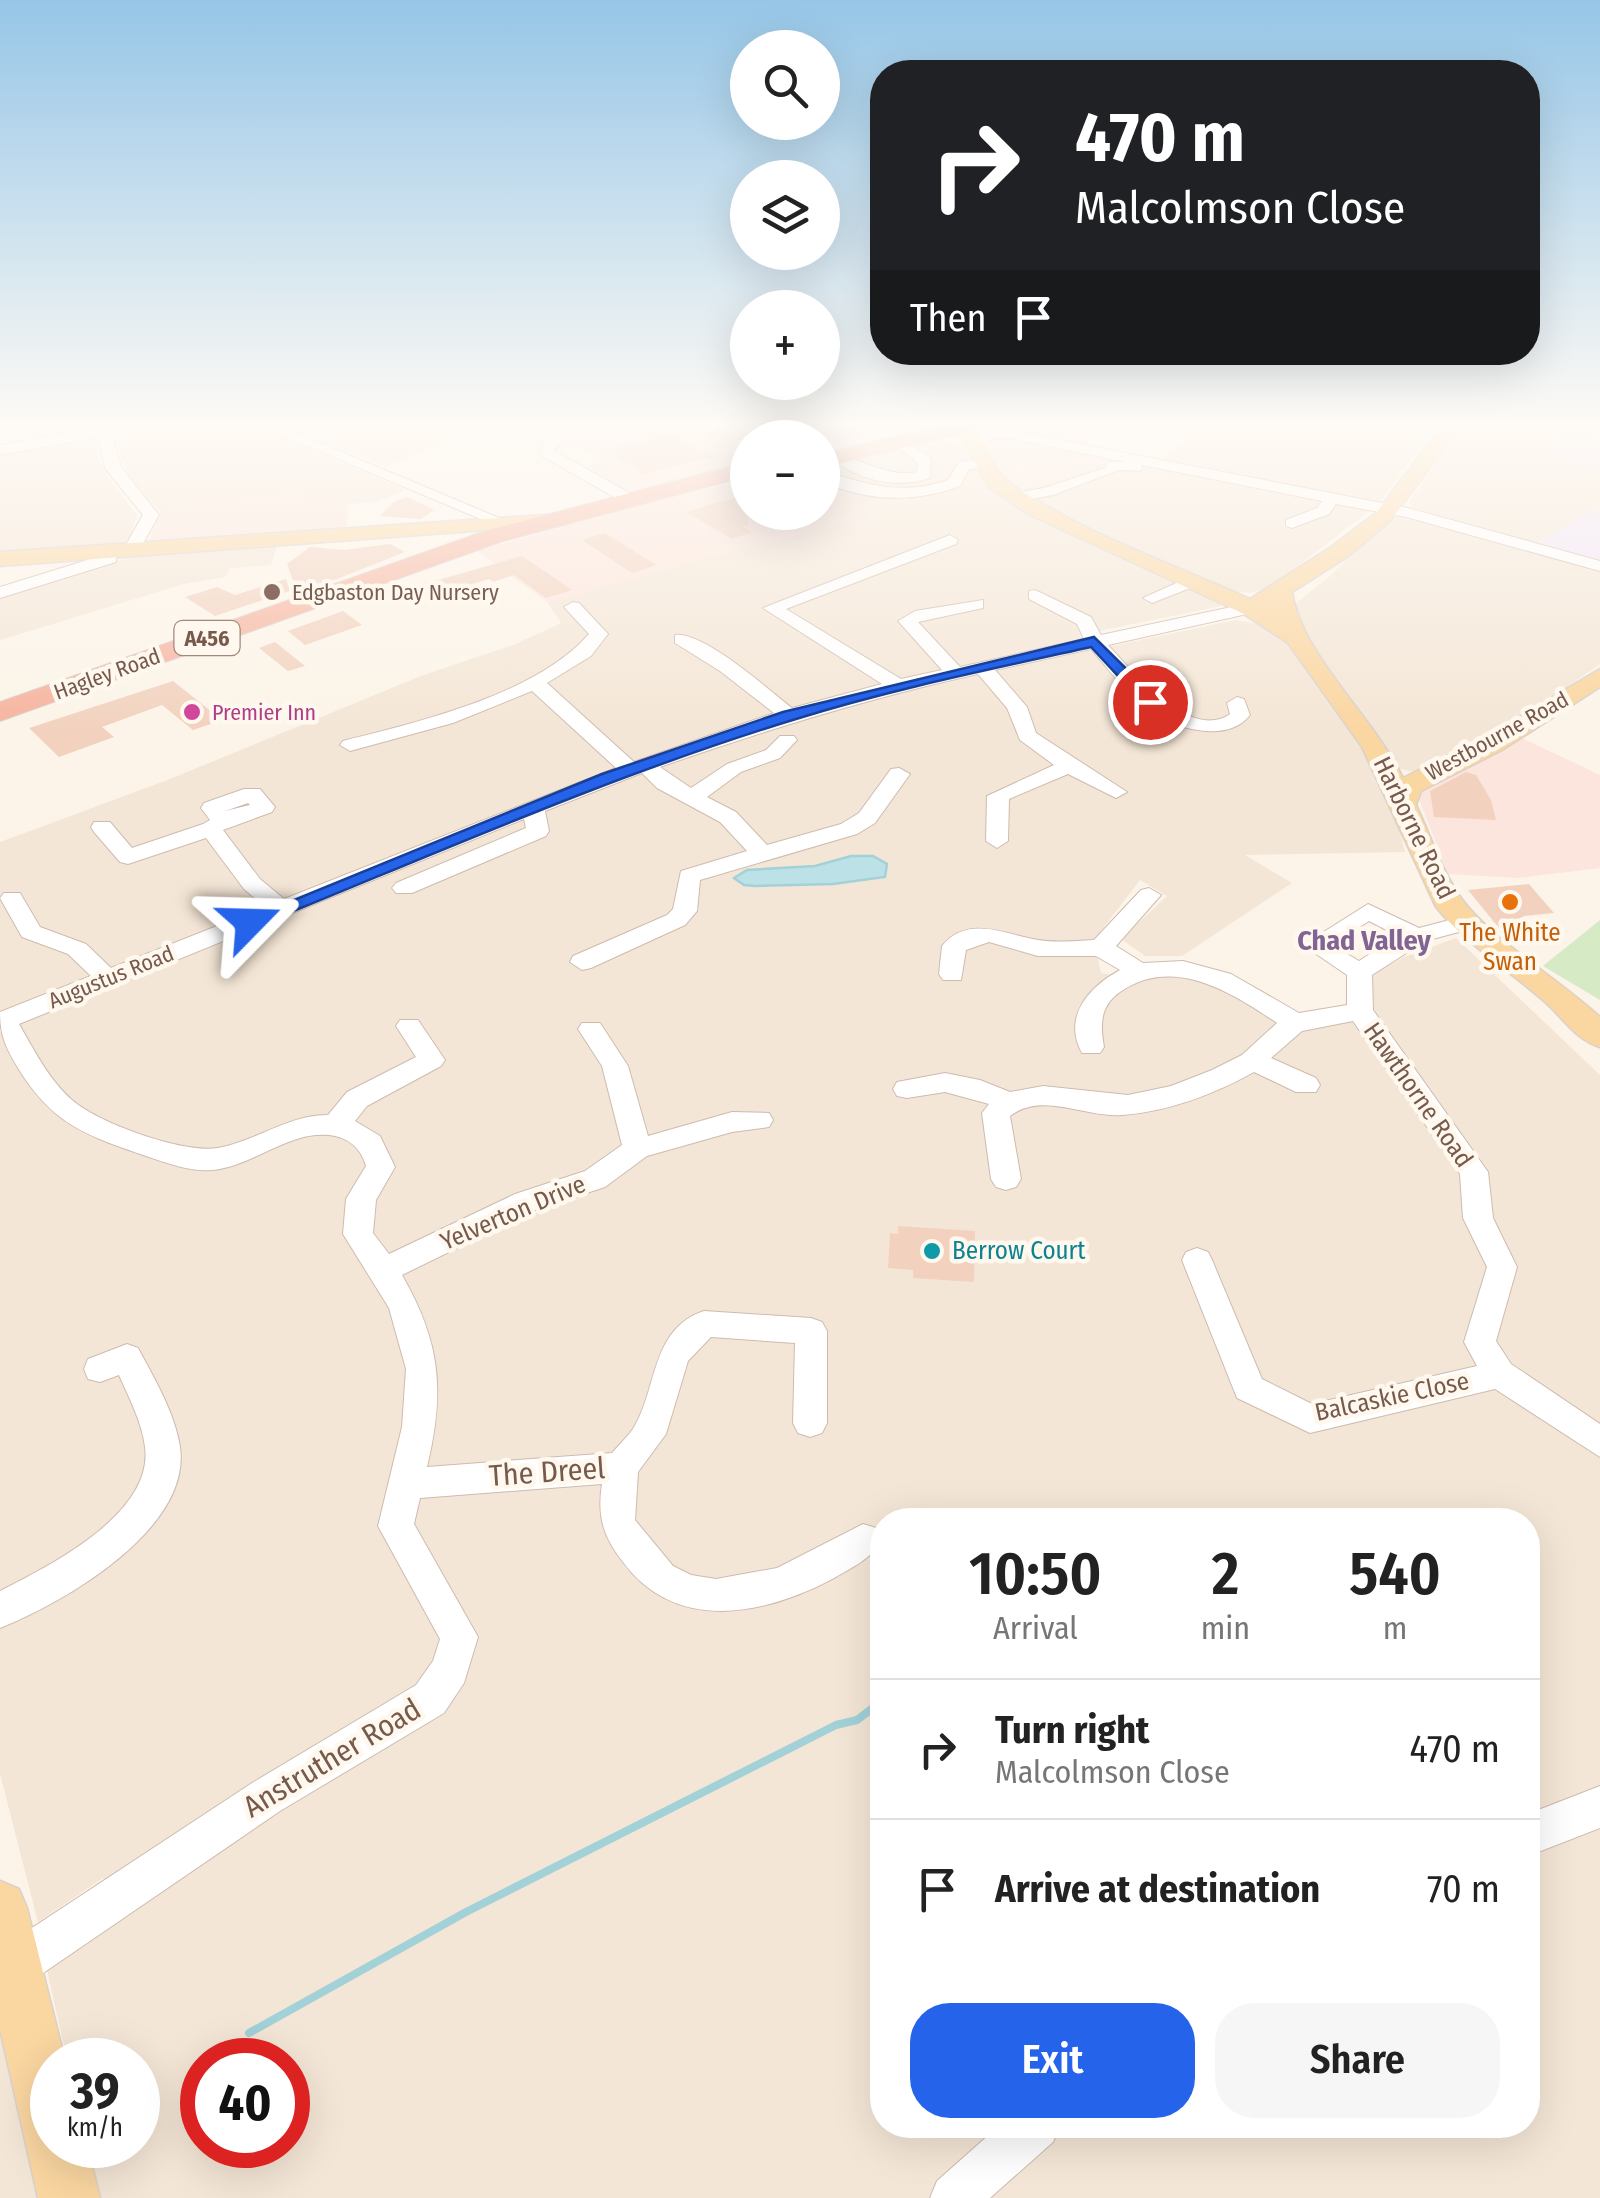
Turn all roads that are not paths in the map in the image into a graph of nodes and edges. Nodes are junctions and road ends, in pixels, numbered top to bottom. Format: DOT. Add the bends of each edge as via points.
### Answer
graph roads {
  1 [pos="144,525"];
  2 [pos="506,525"];
  3 [pos="533,525"];
  4 [pos="556,525"];
  5 [pos="1064,525"];
  6 [pos="1372,525"];
  7 [pos="1445,525"];
  8 [pos="950,540"];
  9 [pos="121,554"];
  10 [pos="442,558"];
  11 [pos="0,559"];
  12 [pos="1600,566"];
  13 [pos="1192,581"];
  14 [pos="1281,592"];
  15 [pos="0,593"];
  16 [pos="1035,595"];
  17 [pos="1152,598"];
  18 [pos="976,604"];
  19 [pos="574,607"];
  20 [pos="1238,608"];
  21 [pos="1288,633"];
  22 [pos="682,639"];
  23 [pos="1094,642"];
  24 [pos="982,667"];
  25 [pos="956,674"];
  26 [pos="1600,676"];
  27 [pos="898,686"];
  28 [pos="526,687"];
  29 [pos="1236,703"];
  30 [pos="0,712"];
  31 [pos="789,715"];
  32 [pos="788,740"];
  33 [pos="350,745"];
  34 [pos="1069,766"];
  35 [pos="628,771"];
  36 [pos="900,774"];
  37 [pos="1401,790"];
  38 [pos="1116,792"];
  39 [pos="694,796"];
  40 [pos="533,809"];
  41 [pos="102,827"];
  42 [pos="997,841"];
  43 [pos="760,852"];
  44 [pos="404,888"];
  45 [pos="1149,895"];
  46 [pos="12,898"];
  47 [pos="281,910"];
  48 [pos="1465,923"];
  49 [pos="1416,936"];
  50 [pos="1101,948"];
  51 [pos="582,962"];
  52 [pos="1139,971"];
  53 [pos="1359,972"];
  54 [pos="952,974"];
  55 [pos="108,979"];
  56 [pos="1556,996"];
  57 [pos="1360,1012"];
  58 [pos="1600,1015"];
  59 [pos="2,1021"];
  60 [pos="1296,1023"];
  61 [pos="409,1026"];
  62 [pos="590,1029"];
  63 [pos="1600,1036"];
  64 [pos="1091,1047"];
  65 [pos="1252,1060"];
  66 [pos="1306,1085"];
  67 [pos="906,1089"];
  68 [pos="1007,1102"];
  69 [pos="759,1120"];
  70 [pos="336,1125"];
  71 [pos="637,1149"];
  72 [pos="1006,1179"];
  73 [pos="1197,1260"];
  74 [pos="384,1270"];
  75 [pos="100,1369"];
  76 [pos="1499,1374"];
  77 [pos="810,1424"];
  78 [pos="1600,1442"];
  79 [pos="620,1467"];
  80 [pos="405,1484"];
  81 [pos="863,1540"];
  82 [pos="0,1610"];
  83 [pos="1600,1807"];
  84 [pos="1540,1830"];
  85 [pos="0,1908"];
  86 [pos="14,1966"];
  87 [pos="31,2038"];
  88 [pos="1021,2138"];
  89 [pos="63,2168"];
  90 [pos="70,2198"];
  91 [pos="954,2198"];
  1 -- 9 [label="street"];
  2 -- 9 [label="main road"];
  3 -- 10 [label="highway, Hagley Road / A456"];
  4 -- 10 [label="highway, Hagley Road / A456"];
  5 -- 13 [label="main road, Harborne Road"];
  6 -- 14 [label="main road"];
  7 -- 12 [label="street"];
  8 -- 27 [label="street" via="772,608"];
  9 -- 11 [label="main road"];
  9 -- 15 [label="street"];
  10 -- 30 [label="highway, Hagley Road / A456"];
  13 -- 17 [label="street"];
  13 -- 20 [label="main road, Harborne Road"];
  14 -- 20 [label="main road"];
  14 -- 21 [label="main road, Harborne Road"];
  16 -- 23 [label="street" via="1085,621"];
  18 -- 25 [label="street" via="907,621"];
  19 -- 28 [label="street" via="598,638 556,673"];
  20 -- 21 [label="main road, Harborne Road"];
  20 -- 23 [label="street, Augustus Road"];
  21 -- 37 [label="main road, Harborne Road"];
  22 -- 31 [label="street"];
  23 -- 24 [label="street, Augustus Road"];
  23 -- 29 [label="street" via="1150,702 1178,718 1233,723 1240,714"];
  24 -- 25 [label="street, Augustus Road"];
  24 -- 34 [label="street" via="1016,708 1027,736"];
  25 -- 27 [label="street, Augustus Road"];
  26 -- 37 [label="main road, Westbourne Road" via="1492,744"];
  27 -- 31 [label="street, Augustus Road"];
  28 -- 33 [label="street" via="420,728"];
  28 -- 35 [label="street"];
  31 -- 35 [label="street, Augustus Road"];
  32 -- 39 [label="street"];
  34 -- 38 [label="street"];
  34 -- 42 [label="street" via="998,796"];
  35 -- 39 [label="street"];
  35 -- 40 [label="street, Augustus Road"];
  36 -- 43 [label="street" via="867,818"];
  37 -- 48 [label="main road, Harborne Road" via="1432,877"];
  39 -- 43 [label="street" via="728,817"];
  40 -- 44 [label="street" via="538,831"];
  40 -- 47 [label="street, Augustus Road"];
  41 -- 47 [label="street" via="128,858 216,825 252,884"];
  43 -- 51 [label="street" via="689,876 684,911 676,920"];
  45 -- 50 [label="street"];
  46 -- 55 [label="street" via="32,932 77,949"];
  47 -- 55 [label="street, Augustus Road"];
  48 -- 49 [label="street"];
  48 -- 56 [label="main road, Harborne Road"];
  49 -- 53 [label="street"];
  49 -- 53 [label="street" via="1368,911 1314,946"];
  50 -- 52 [label="street"];
  50 -- 54 [label="street" via="1038,948 1008,936 970,937 954,946"];
  52 -- 60 [label="street" via="1160,966 1217,974"];
  52 -- 64 [label="street" via="1091,1006 1085,1025"];
  53 -- 57 [label="street, Hawthorne Road"];
  55 -- 59 [label="street, Augustus Road"];
  56 -- 58 [label="street"];
  56 -- 63 [label="main road, Harborne Road"];
  57 -- 60 [label="street"];
  57 -- 76 [label="street, Hawthorne Road" via="1474,1172 1478,1218 1502,1267 1480,1342"];
  59 -- 70 [label="street" via="66,1111 174,1153 217,1157 306,1124"];
  60 -- 65 [label="street"];
  61 -- 70 [label="street" via="432,1060 357,1098"];
  62 -- 71 [label="street" via="615,1066"];
  65 -- 66 [label="street"];
  65 -- 68 [label="street" via="1162,1100 1119,1106 1060,1095"];
  67 -- 68 [label="street" via="927,1081 956,1083"];
  68 -- 72 [label="street" via="996,1113"];
  69 -- 71 [label="street, Yelverton Drive"];
  70 -- 74 [label="street, Anstruther Road" via="362,1134 377,1151 381,1167 357,1218 358,1234"];
  71 -- 74 [label="street, Yelverton Drive" via="595,1179 526,1202"];
  73 -- 76 [label="street, Balcaskie Close" via="1250,1388 1310,1419"];
  74 -- 80 [label="street, Anstruther Road" via="425,1372 422,1426"];
  75 -- 82 [label="street" via="127,1357 162,1444 154,1485 116,1541"];
  76 -- 78 [label="street"];
  77 -- 79 [label="street, The Dreel" via="811,1332 704,1324 674,1354 649,1434"];
  79 -- 80 [label="street, The Dreel"];
  79 -- 81 [label="street" via="618,1522 647,1568 700,1598 776,1587 828,1566"];
  80 -- 86 [label="street, Anstruther Road" via="396,1526 459,1638 450,1670 430,1699 266,1797"];
  83 -- 84 [label="street"];
  85 -- 86 [label="main road"];
  86 -- 87 [label="main road"];
  88 -- 91 [label="street"];
  89 -- 90 [label="main road"];
}
